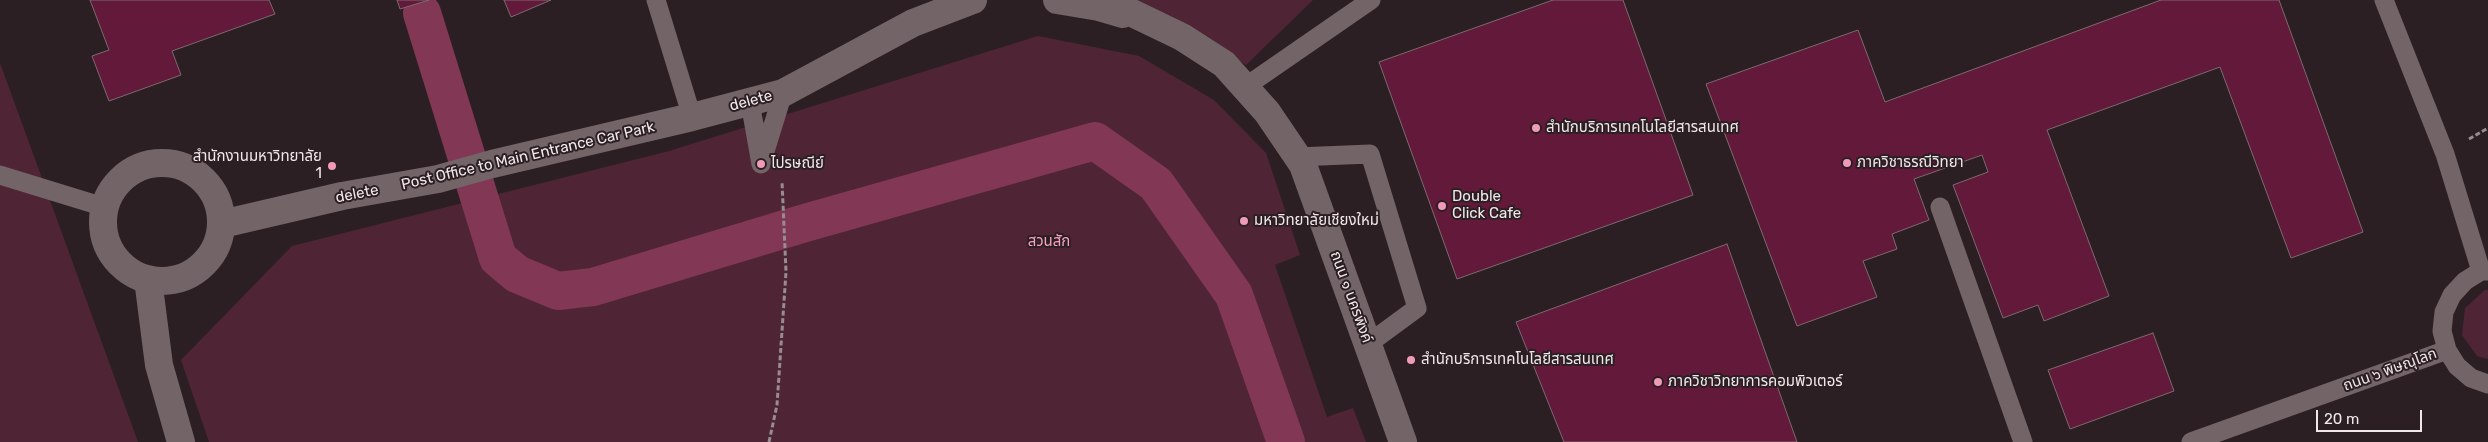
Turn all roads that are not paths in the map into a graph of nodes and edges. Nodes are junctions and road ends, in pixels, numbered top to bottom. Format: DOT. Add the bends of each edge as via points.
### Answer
graph roads {
  1 [pos="656,0"];
  2 [pos="915,0"];
  3 [pos="973,0"];
  4 [pos="1057,0"];
  5 [pos="1105,0"];
  6 [pos="1371,0"];
  7 [pos="2384,0"];
  8 [pos="1141,19"];
  9 [pos="854,54"];
  10 [pos="1245,87"];
  11 [pos="783,92"];
  12 [pos="750,102"];
  13 [pos="692,118"];
  14 [pos="1297,157"];
  15 [pos="0,175"];
  16 [pos="217,197"];
  17 [pos="1940,207"];
  18 [pos="222,224"];
  19 [pos="2485,271"];
  20 [pos="148,279"];
  21 [pos="1368,344"];
  22 [pos="2446,350"];
  23 [pos="2488,384"];
  24 [pos="181,442"];
  25 [pos="1403,442"];
  26 [pos="2023,442"];
  27 [pos="2192,442"];
  1 -- 13 [label="lane"];
  2 -- 9 [label="street"];
  3 -- 9 [label="street" via="913,23"];
  4 -- 8 [label="street, ถนน ๑ นครพิงค์" via="1100,6"];
  5 -- 8 [label="street, ถนน ๑ นครพิงค์"];
  6 -- 10 [label="lane"];
  7 -- 19 [label="lane" via="2445,154"];
  8 -- 10 [label="street, ถนน ๑ นครพิงค์" via="1182,37 1224,64"];
  9 -- 11 [label="street"];
  10 -- 14 [label="street, ถนน ๑ นครพิงค์" via="1267,112"];
  11 -- 12 [label="lane, delete"];
  11 -- 12 [label="lane, delete" via="761,164"];
  12 -- 13 [label="lane, Post Office to Main Entrance Car Park"];
  13 -- 18 [label="lane, Post Office to Main Entrance Car Park" via="438,179 342,196"];
  14 -- 21 [label="street, ถนน ๑ นครพิงค์" via="1304,165"];
  14 -- 21 [label="lane" via="1370,154 1417,308"];
  15 -- 20 [label="lane" via="108,198 102,223 106,241 115,258 128,270"];
  16 -- 18 [label="street" via="222,210"];
  17 -- 26 [label="lane"];
  18 -- 20 [label="lane" via="217,245 206,263 189,275 169,280"];
  19 -- 22 [label="lane" via="2465,281 2452,295 2444,312 2442,331"];
  20 -- 24 [label="street" via="159,365"];
  21 -- 25 [label="street, ถนน ๑ นครพิงค์"];
  22 -- 23 [label="lane" via="2456,366 2472,378"];
  22 -- 27 [label="lane, ถนน ๖ พิษณุโลก"];
}
